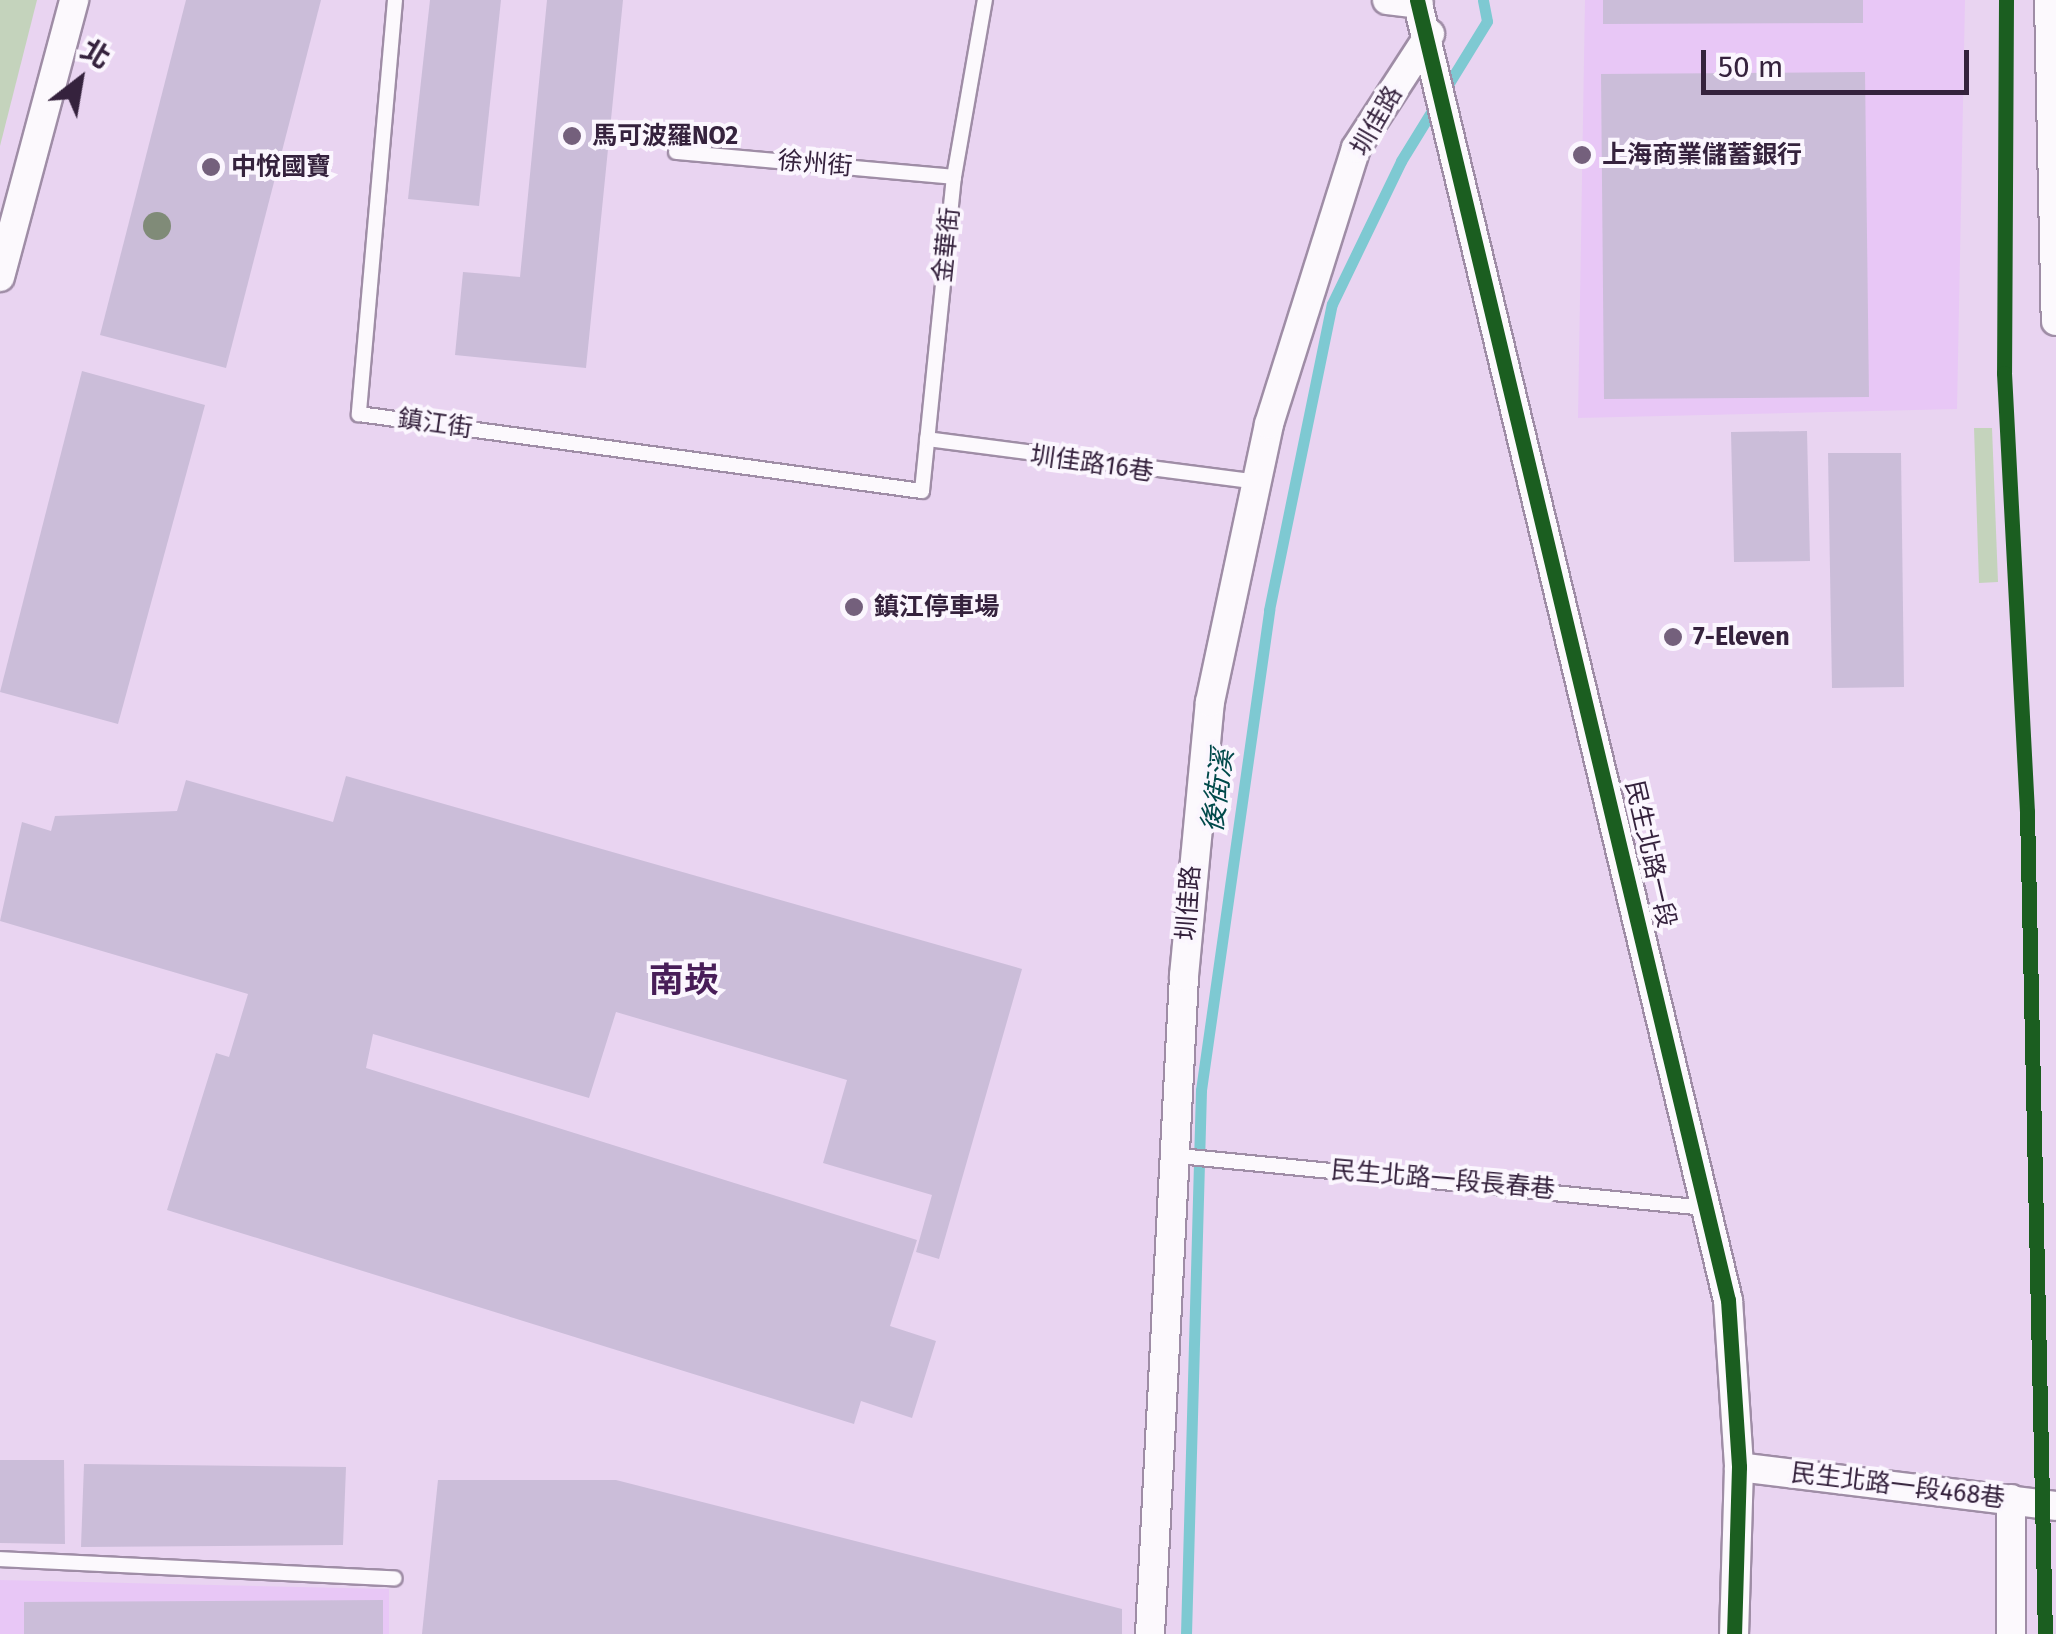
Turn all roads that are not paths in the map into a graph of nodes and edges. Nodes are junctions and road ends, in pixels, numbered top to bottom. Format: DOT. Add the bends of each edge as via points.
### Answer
graph roads {
  1 [pos="74,0"];
  2 [pos="395,0"];
  3 [pos="985,0"];
  4 [pos="1387,0"];
  5 [pos="2049,0"];
  6 [pos="1418,2"];
  7 [pos="1430,34"];
  8 [pos="676,152"];
  9 [pos="954,177"];
  10 [pos="0,277"];
  11 [pos="2056,321"];
  12 [pos="927,440"];
  13 [pos="1258,482"];
  14 [pos="922,491"];
  15 [pos="1187,1157"];
  16 [pos="1707,1208"];
  17 [pos="1739,1466"];
  18 [pos="2011,1499"];
  19 [pos="2056,1506"];
  20 [pos="0,1560"];
  21 [pos="395,1578"];
  22 [pos="1150,1634"];
  23 [pos="1734,1634"];
  24 [pos="2012,1634"];
  1 -- 10 [label="street"];
  2 -- 14 [label="lane, 鎮江街" via="359,414"];
  3 -- 9 [label="lane, 金華街"];
  4 -- 6 [label="street"];
  5 -- 11 [label="street"];
  6 -- 7 [label="street, 民生北路一段"];
  7 -- 13 [label="street, 圳佳路" via="1356,148"];
  7 -- 16 [label="street, 民生北路一段"];
  8 -- 9 [label="lane, 徐州街"];
  9 -- 12 [label="lane, 金華街"];
  12 -- 13 [label="lane, 圳佳路16巷"];
  12 -- 14 [label="lane, 金華街"];
  13 -- 15 [label="street, 圳佳路" via="1197,797"];
  15 -- 16 [label="lane, 民生北路一段長春巷"];
  15 -- 22 [label="street, 圳佳路"];
  16 -- 17 [label="street, 民生北路一段" via="1728,1300"];
  17 -- 18 [label="street, 民生北路一段468巷"];
  17 -- 23 [label="street, 民生北路一段"];
  18 -- 19 [label="street, 民生北路一段468巷"];
  18 -- 24 [label="street"];
  20 -- 21 [label="lane"];
}
